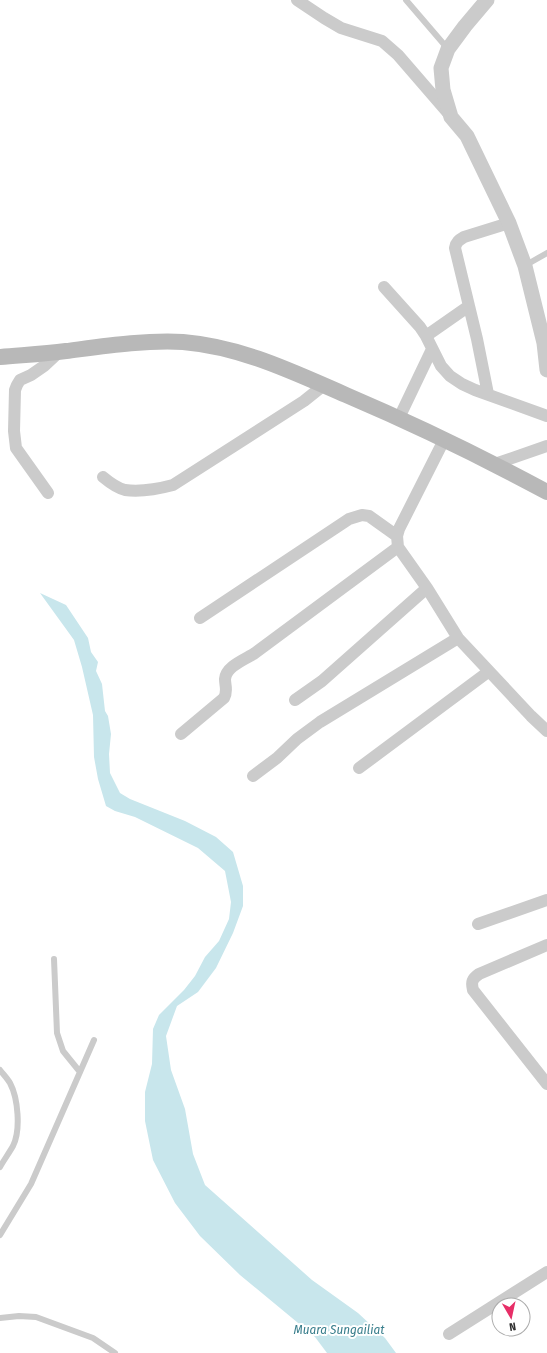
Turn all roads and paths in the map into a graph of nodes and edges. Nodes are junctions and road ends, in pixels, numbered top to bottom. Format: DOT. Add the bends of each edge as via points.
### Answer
graph roads {
  1 [pos="297,0"];
  2 [pos="406,0"];
  3 [pos="487,0"];
  4 [pos="448,49"];
  5 [pos="451,117"];
  6 [pos="510,223"];
  7 [pos="547,253"];
  8 [pos="525,266"];
  9 [pos="384,287"];
  10 [pos="469,306"];
  11 [pos="426,336"];
  12 [pos="432,349"];
  13 [pos="59,352"];
  14 [pos="1,357"];
  15 [pos="547,370"];
  16 [pos="324,385"];
  17 [pos="488,394"];
  18 [pos="547,416"];
  19 [pos="399,418"];
  20 [pos="444,440"];
  21 [pos="547,446"];
  22 [pos="495,464"];
  23 [pos="103,477"];
  24 [pos="547,492"];
  25 [pos="48,493"];
  26 [pos="397,542"];
  27 [pos="427,588"];
  28 [pos="200,618"];
  29 [pos="458,638"];
  30 [pos="488,672"];
  31 [pos="295,700"];
  32 [pos="547,731"];
  33 [pos="181,734"];
  34 [pos="359,768"];
  35 [pos="253,776"];
  36 [pos="547,900"];
  37 [pos="478,924"];
  38 [pos="547,945"];
  39 [pos="54,959"];
  40 [pos="94,1040"];
  41 [pos="0,1070"];
  42 [pos="80,1072"];
  43 [pos="547,1084"];
  44 [pos="0,1167"];
  45 [pos="0,1235"];
  46 [pos="547,1272"];
  47 [pos="0,1318"];
  48 [pos="449,1334"];
  49 [pos="115,1353"];
  1 -- 5 [label="street" via="342,28 382,40"];
  2 -- 4 [label="lane"];
  3 -- 4 [label="street"];
  4 -- 5 [label="street" via="442,68 443,90"];
  5 -- 6 [label="street" via="467,136"];
  6 -- 8 [label="street"];
  6 -- 10 [label="street" via="464,237 456,244 456,254"];
  7 -- 8 [label="lane"];
  8 -- 15 [label="street" via="544,343"];
  9 -- 11 [label="street"];
  10 -- 11 [label="street"];
  10 -- 17 [label="street"];
  11 -- 12 [label="street"];
  12 -- 17 [label="street" via="450,376 462,384"];
  12 -- 19 [label="street"];
  13 -- 14 [label="main road"];
  13 -- 16 [label="main road" via="152,342 203,344 273,363"];
  13 -- 25 [label="street" via="44,366 20,380 16,385 15,396 16,448"];
  16 -- 19 [label="main road"];
  16 -- 23 [label="street" via="304,401 173,485 124,490"];
  17 -- 18 [label="street"];
  19 -- 20 [label="main road"];
  20 -- 22 [label="main road"];
  20 -- 26 [label="street" via="398,529"];
  21 -- 22 [label="street"];
  22 -- 24 [label="main road"];
  26 -- 27 [label="street"];
  26 -- 28 [label="street" via="369,516 362,515 349,519"];
  26 -- 33 [label="street" via="255,653 231,668 225,677 224,698"];
  27 -- 29 [label="street"];
  27 -- 31 [label="street" via="322,681"];
  29 -- 30 [label="street"];
  29 -- 35 [label="street" via="320,722"];
  30 -- 32 [label="street"];
  30 -- 34 [label="street"];
  36 -- 37 [label="street"];
  38 -- 43 [label="street" via="478,974 472,985 495,1020"];
  39 -- 42 [label="lane" via="57,1033 63,1051"];
  40 -- 42 [label="lane"];
  41 -- 44 [label="lane" via="14,1092 18,1120 13,1145"];
  42 -- 45 [label="lane" via="30,1184"];
  46 -- 48 [label="street"];
  47 -- 49 [label="lane" via="36,1317 93,1338"];
}
